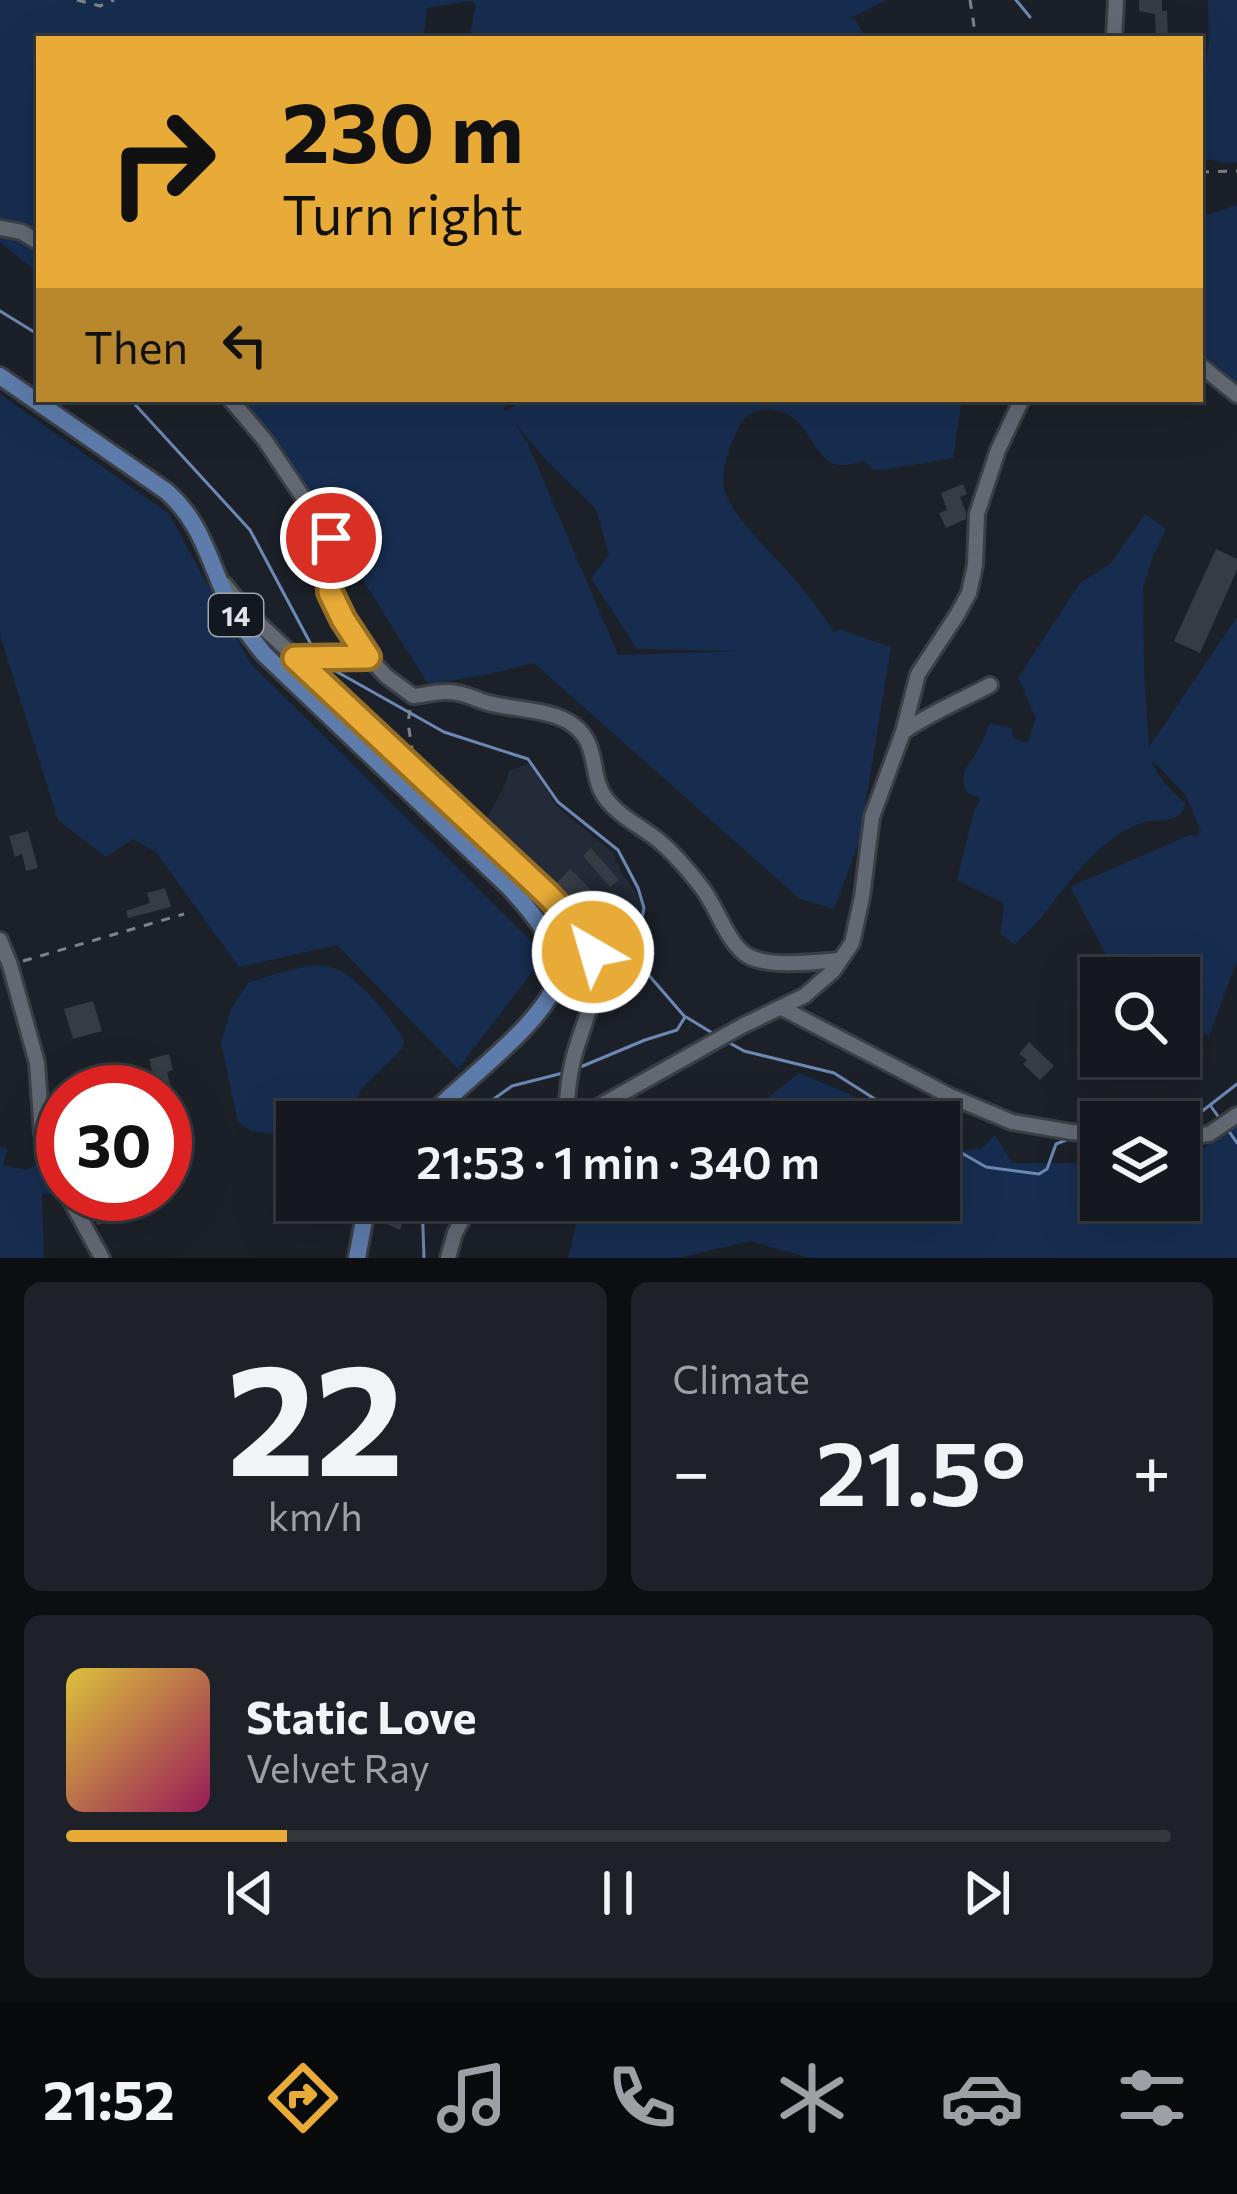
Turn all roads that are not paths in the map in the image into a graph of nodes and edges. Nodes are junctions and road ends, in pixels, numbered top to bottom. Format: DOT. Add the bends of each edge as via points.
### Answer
graph roads {
  1 [pos="1116,0"];
  2 [pos="1114,36"];
  3 [pos="0,228"];
  4 [pos="36,241"];
  5 [pos="1203,367"];
  6 [pos="0,376"];
  7 [pos="1237,395"];
  8 [pos="36,401"];
  9 [pos="38,402"];
  10 [pos="233,402"];
  11 [pos="1021,402"];
  12 [pos="218,577"];
  13 [pos="368,657"];
  14 [pos="295,658"];
  15 [pos="990,685"];
  16 [pos="903,732"];
  17 [pos="0,940"];
  18 [pos="840,960"];
  19 [pos="782,1008"];
  20 [pos="37,1065"];
  21 [pos="443,1101"];
  22 [pos="567,1101"];
  23 [pos="607,1101"];
  24 [pos="1237,1114"];
  25 [pos="1080,1133"];
  26 [pos="1200,1134"];
  27 [pos="82,1221"];
  28 [pos="364,1221"];
  29 [pos="462,1221"];
  30 [pos="102,1258"];
  31 [pos="357,1258"];
  32 [pos="448,1258"];
  1 -- 2 [label="street"];
  3 -- 4 [label="street"];
  5 -- 7 [label="street"];
  6 -- 8 [label="main road, 14"];
  9 -- 12 [label="main road, 14" via="184,507"];
  10 -- 13 [label="street" via="331,538 330,592"];
  11 -- 16 [label="street" via="977,514 969,593 917,674"];
  12 -- 14 [label="street"];
  12 -- 21 [label="main road, 14" via="264,654 544,928 556,980 547,1001"];
  13 -- 14 [label="street"];
  13 -- 18 [label="street" via="413,696 461,693 543,711 582,733 606,800 687,869 737,947 764,961"];
  14 -- 22 [label="street" via="583,932 595,961 591,1004"];
  15 -- 16 [label="street"];
  16 -- 18 [label="street" via="872,818 862,897"];
  17 -- 20 [label="street"];
  18 -- 19 [label="street"];
  19 -- 23 [label="street"];
  19 -- 25 [label="street" via="1012,1122"];
  24 -- 26 [label="street"];
  27 -- 30 [label="street"];
  28 -- 31 [label="main road"];
  29 -- 32 [label="street"];
}
